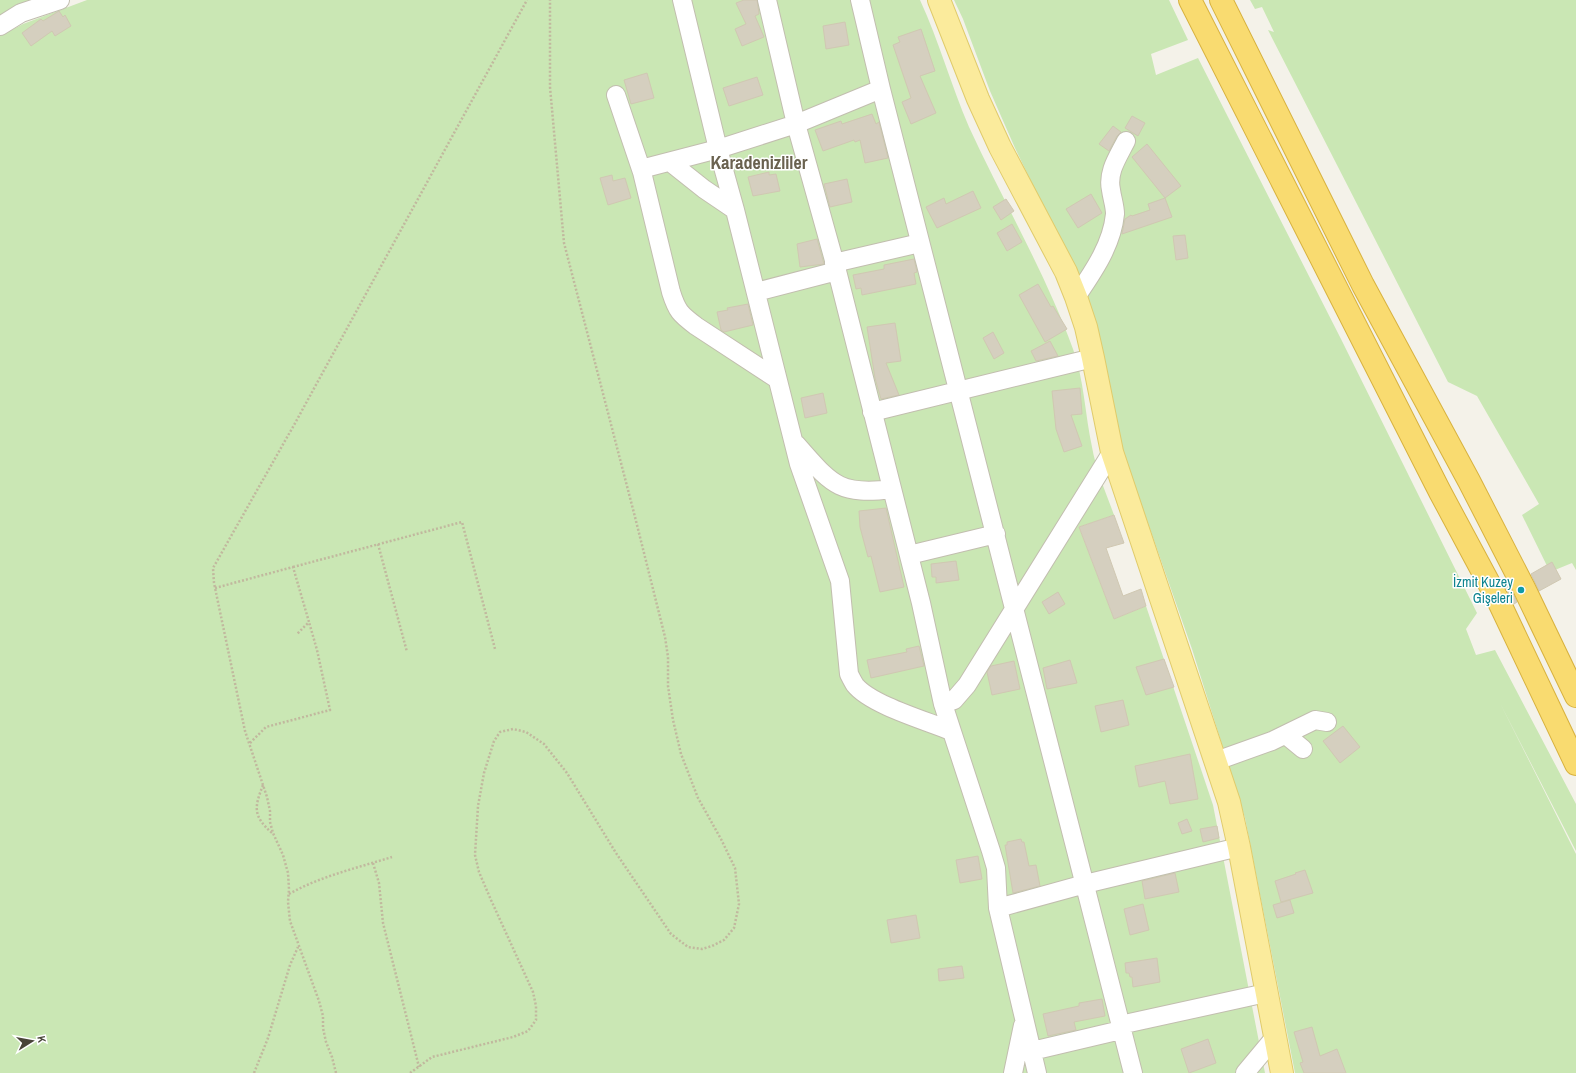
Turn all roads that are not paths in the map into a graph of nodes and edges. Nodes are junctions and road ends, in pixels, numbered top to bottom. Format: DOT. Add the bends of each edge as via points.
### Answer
graph roads {
  1 [pos="60,0"];
  2 [pos="682,0"];
  3 [pos="767,0"];
  4 [pos="860,0"];
  5 [pos="928,0"];
  6 [pos="939,0"];
  7 [pos="1190,0"];
  8 [pos="1221,0"];
  9 [pos="0,26"];
  10 [pos="881,89"];
  11 [pos="616,95"];
  12 [pos="796,124"];
  13 [pos="1126,141"];
  14 [pos="718,149"];
  15 [pos="670,162"];
  16 [pos="641,169"];
  17 [pos="735,210"];
  18 [pos="920,243"];
  19 [pos="836,267"];
  20 [pos="756,292"];
  21 [pos="1076,297"];
  22 [pos="1088,359"];
  23 [pos="778,379"];
  24 [pos="960,392"];
  25 [pos="872,412"];
  26 [pos="793,440"];
  27 [pos="1108,459"];
  28 [pos="892,489"];
  29 [pos="996,534"];
  30 [pos="909,555"];
  31 [pos="1014,608"];
  32 [pos="1576,696"];
  33 [pos="943,704"];
  34 [pos="1327,722"];
  35 [pos="951,731"];
  36 [pos="1286,735"];
  37 [pos="1303,749"];
  38 [pos="1216,761"];
  39 [pos="1576,764"];
  40 [pos="1234,848"];
  41 [pos="1085,884"];
  42 [pos="998,908"];
  43 [pos="1261,995"];
  44 [pos="1024,1019"];
  45 [pos="1121,1028"];
  46 [pos="1270,1043"];
  47 [pos="1032,1051"];
  48 [pos="1013,1073"];
  49 [pos="1037,1073"];
  50 [pos="1133,1073"];
  51 [pos="1245,1073"];
  52 [pos="1270,1073"];
  53 [pos="1282,1073"];
  1 -- 9 [label="street" via="21,13"];
  2 -- 14 [label="street"];
  3 -- 12 [label="street"];
  4 -- 10 [label="street"];
  5 -- 22 [label="main road" via="976,123 1052,274"];
  6 -- 21 [label="main road" via="978,99 1066,272"];
  7 -- 39 [label="highway" via="1440,492 1499,602"];
  8 -- 32 [label="highway" via="1363,285 1469,481"];
  10 -- 12 [label="street"];
  10 -- 18 [label="street"];
  11 -- 16 [label="street"];
  12 -- 14 [label="street"];
  12 -- 19 [label="street"];
  13 -- 21 [label="street" via="1110,176 1115,213 1113,227 1103,253"];
  14 -- 15 [label="street"];
  14 -- 17 [label="street"];
  15 -- 16 [label="street"];
  15 -- 17 [label="street"];
  16 -- 23 [label="street" via="677,309 684,318"];
  17 -- 20 [label="street"];
  18 -- 19 [label="street"];
  18 -- 24 [label="street"];
  19 -- 20 [label="street"];
  19 -- 25 [label="street"];
  20 -- 23 [label="street"];
  21 -- 22 [label="main road" via="1086,327"];
  22 -- 24 [label="street"];
  22 -- 27 [label="main road"];
  23 -- 26 [label="street"];
  24 -- 25 [label="street"];
  24 -- 29 [label="street"];
  25 -- 28 [label="street"];
  26 -- 28 [label="street" via="823,474 838,486 870,492"];
  26 -- 35 [label="street" via="840,581 849,674 856,686 872,698"];
  27 -- 31 [label="street"];
  27 -- 38 [label="main road"];
  27 -- 40 [label="main road" via="1114,500"];
  28 -- 30 [label="street"];
  29 -- 30 [label="street"];
  29 -- 31 [label="street"];
  30 -- 33 [label="street"];
  31 -- 33 [label="street" via="967,685 954,700"];
  31 -- 41 [label="street"];
  33 -- 35 [label="street"];
  34 -- 36 [label="street" via="1315,720"];
  35 -- 42 [label="street" via="992,851 996,868"];
  36 -- 37 [label="street"];
  36 -- 38 [label="street"];
  38 -- 40 [label="main road" via="1229,802"];
  40 -- 41 [label="street"];
  40 -- 43 [label="main road"];
  41 -- 42 [label="street"];
  41 -- 45 [label="street"];
  42 -- 44 [label="street"];
  43 -- 45 [label="street"];
  43 -- 46 [label="main road"];
  44 -- 47 [label="street"];
  44 -- 48 [label="street"];
  45 -- 47 [label="street"];
  45 -- 50 [label="street"];
  46 -- 51 [label="street"];
  46 -- 52 [label="main road"];
  46 -- 53 [label="main road"];
  47 -- 49 [label="street"];
}
